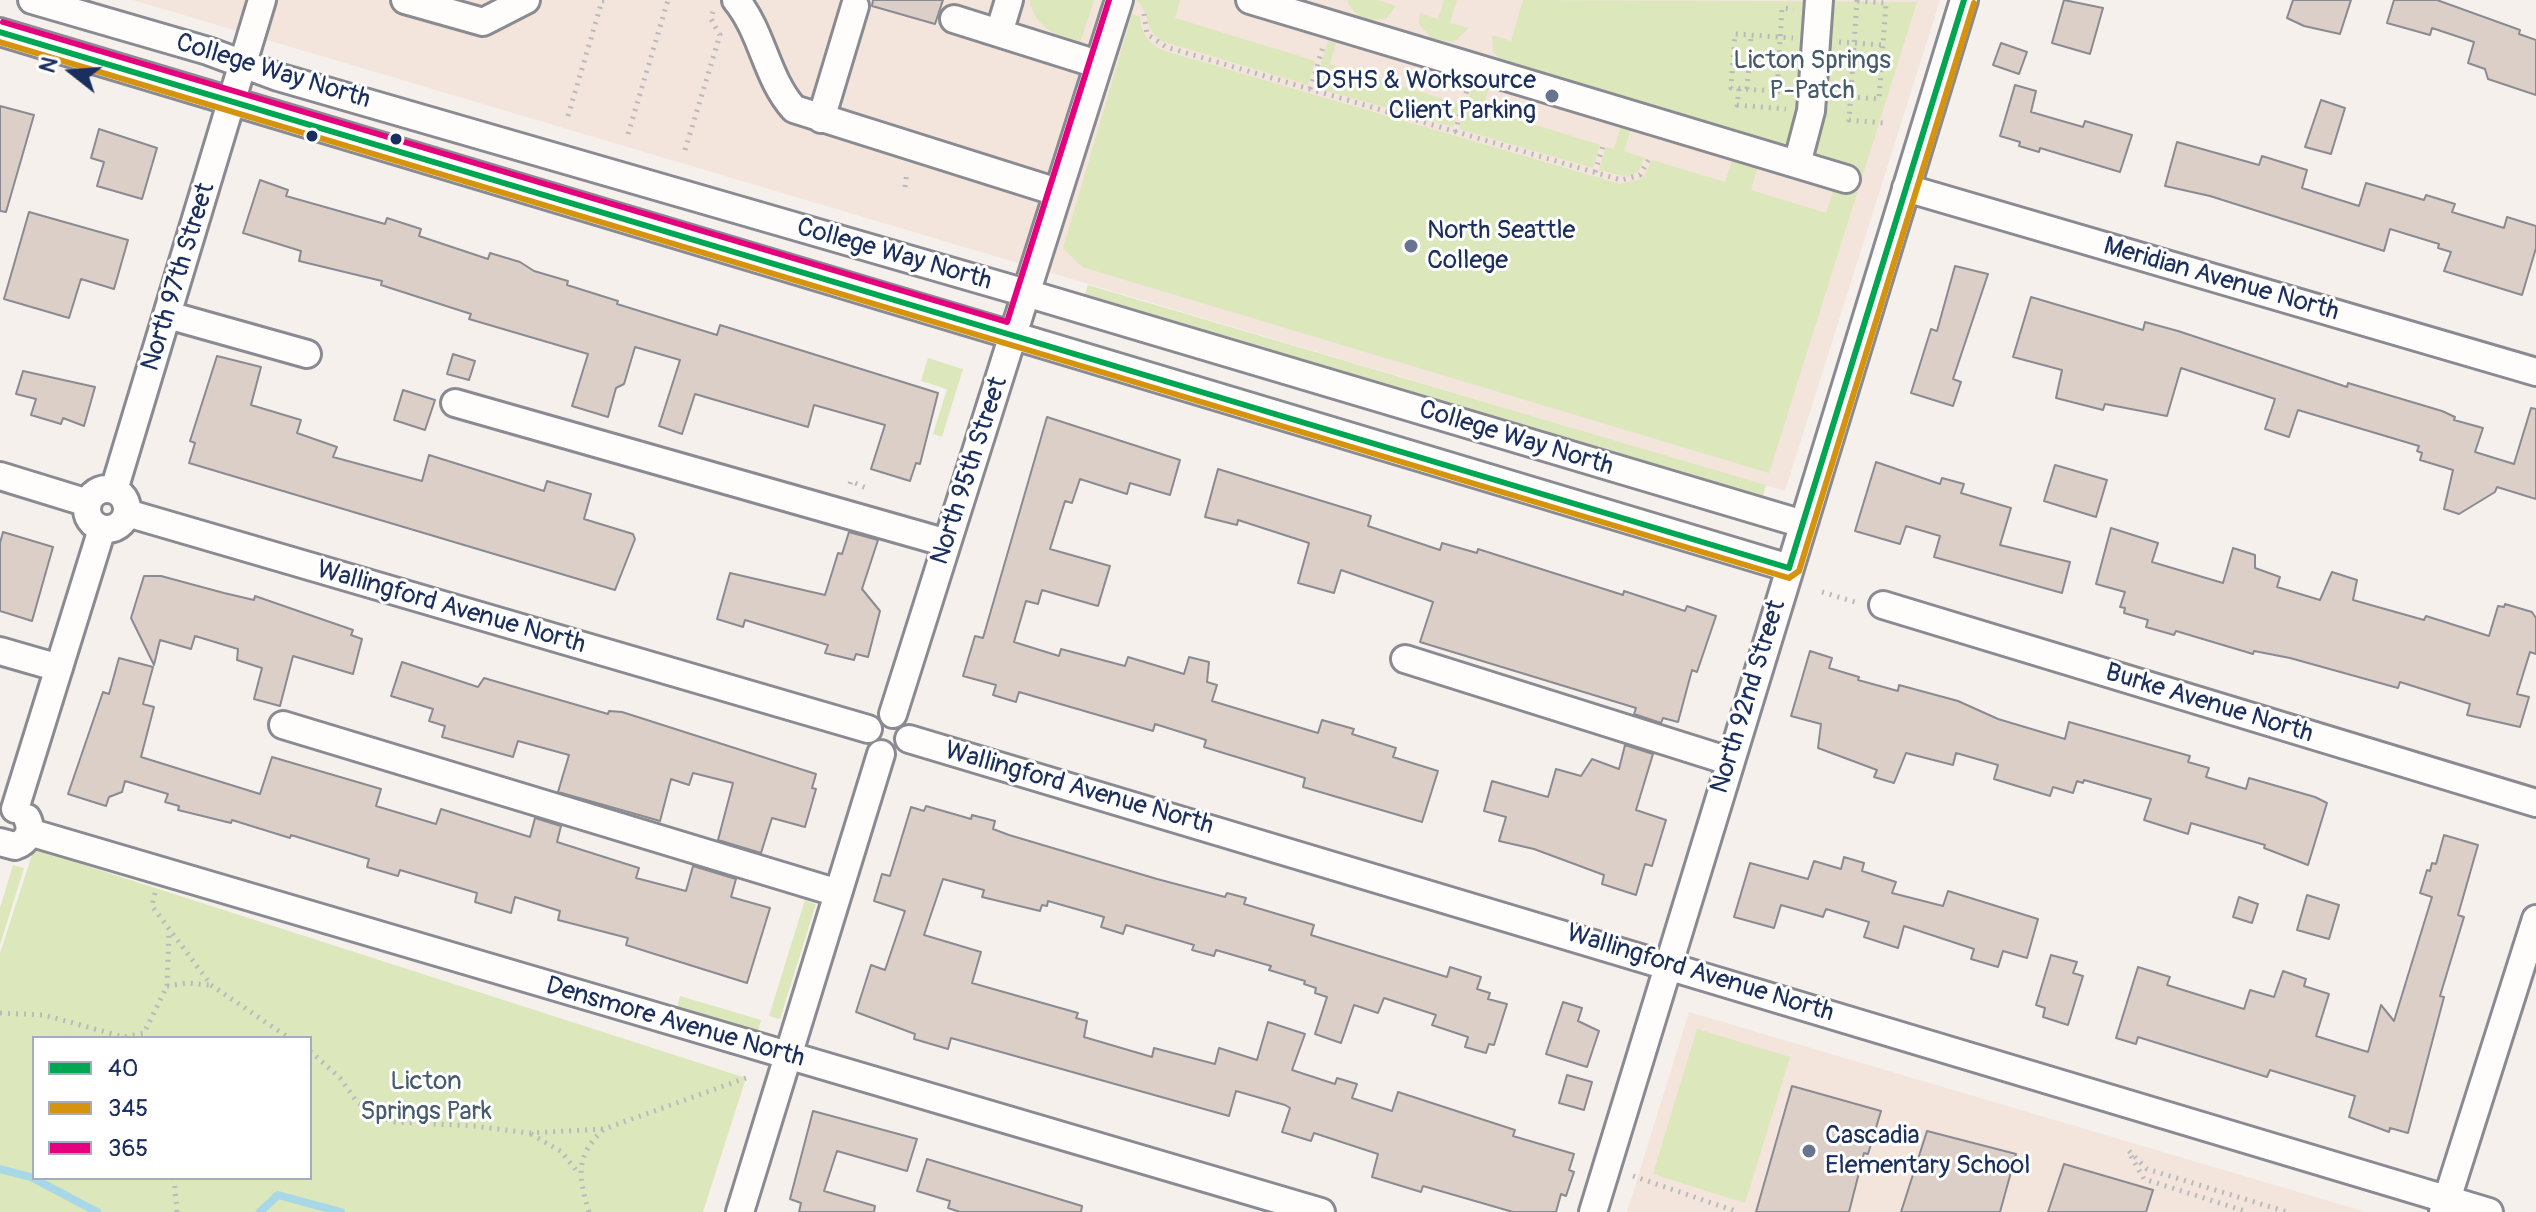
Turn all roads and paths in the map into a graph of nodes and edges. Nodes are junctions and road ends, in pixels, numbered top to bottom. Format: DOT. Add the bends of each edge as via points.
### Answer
graph roads {
  1 [pos="32,0"];
  2 [pos="262,0"];
  3 [pos="405,0"];
  4 [pos="526,0"];
  5 [pos="608,0"];
  6 [pos="1009,0"];
  7 [pos="1250,0"];
  8 [pos="1857,0"];
  9 [pos="1964,0"];
  10 [pos="667,3"];
  11 [pos="725,5"];
  12 [pos="1130,5"];
  13 [pos="1819,5"];
  14 [pos="855,6"];
  15 [pos="954,19"];
  16 [pos="0,32"];
  17 [pos="999,33"];
  18 [pos="1735,34"];
  19 [pos="1751,35"];
  20 [pos="1318,62"];
  21 [pos="1097,64"];
  22 [pos="243,65"];
  23 [pos="1731,88"];
  24 [pos="1310,89"];
  25 [pos="1739,89"];
  26 [pos="1747,89"];
  27 [pos="1777,92"];
  28 [pos="233,100"];
  29 [pos="1463,105"];
  30 [pos="1811,111"];
  31 [pos="568,116"];
  32 [pos="821,119"];
  33 [pos="1883,123"];
  34 [pos="1455,132"];
  35 [pos="628,134"];
  36 [pos="1603,146"];
  37 [pos="685,150"];
  38 [pos="1649,159"];
  39 [pos="1797,164"];
  40 [pos="1595,172"];
  41 [pos="1846,179"];
  42 [pos="1906,188"];
  43 [pos="1057,192"];
  44 [pos="1026,293"];
  45 [pos="168,315"];
  46 [pos="1014,334"];
  47 [pos="307,354"];
  48 [pos="2536,372"];
  49 [pos="455,403"];
  50 [pos="0,476"];
  51 [pos="850,484"];
  52 [pos="866,488"];
  53 [pos="114,490"];
  54 [pos="88,503"];
  55 [pos="127,513"];
  56 [pos="1803,524"];
  57 [pos="102,529"];
  58 [pos="947,543"];
  59 [pos="1789,568"];
  60 [pos="1822,592"];
  61 [pos="1870,604"];
  62 [pos="0,651"];
  63 [pos="1405,659"];
  64 [pos="59,668"];
  65 [pos="893,714"];
  66 [pos="283,725"];
  67 [pos="868,729"];
  68 [pos="909,739"];
  69 [pos="881,754"];
  70 [pos="1729,761"];
  71 [pos="2536,803"];
  72 [pos="7,811"];
  73 [pos="29,832"];
  74 [pos="2,849"];
  75 [pos="161,871"];
  76 [pos="838,893"];
  77 [pos="2536,919"];
  78 [pos="169,932"];
  79 [pos="1667,963"];
  80 [pos="211,985"];
  81 [pos="167,986"];
  82 [pos="0,1013"];
  83 [pos="146,1035"];
  84 [pos="121,1036"];
  85 [pos="286,1036"];
  86 [pos="312,1053"];
  87 [pos="786,1055"];
  88 [pos="746,1078"];
  89 [pos="604,1129"];
  90 [pos="530,1133"];
  91 [pos="579,1174"];
  92 [pos="1633,1176"];
  93 [pos="174,1180"];
  94 [pos="2445,1206"];
  95 [pos="177,1212"];
  96 [pos="589,1212"];
  97 [pos="740,1212"];
  98 [pos="1321,1212"];
  99 [pos="1593,1212"];
  100 [pos="1738,1212"];
  101 [pos="2248,1212"];
  102 [pos="2287,1212"];
  103 [pos="2489,1212"];
  1 -- 22 [label="street, College Way North"];
  2 -- 22 [label="street, North 97th Street"];
  3 -- 4 [label="street" via="483,22"];
  5 -- 31 [label="path" via="602,1"];
  6 -- 17 [label="street"];
  7 -- 39 [label="street"];
  8 -- 33 [label="path" via="1849,120"];
  9 -- 42 [label="street, North 92nd Street"];
  10 -- 35 [label="path"];
  11 -- 32 [label="street" via="758,33 781,95 794,109"];
  11 -- 37 [label="path" via="711,19 720,35"];
  12 -- 21 [label="street, North 95th Street"];
  12 -- 24 [label="path" via="1160,45"];
  13 -- 27 [label="path" via="1782,8"];
  13 -- 30 [label="street"];
  14 -- 32 [label="street"];
  15 -- 17 [label="street"];
  16 -- 28 [label="street, College Way North"];
  17 -- 21 [label="street"];
  18 -- 23 [label="path"];
  19 -- 26 [label="path"];
  20 -- 24 [label="path"];
  21 -- 43 [label="street, North 95th Street"];
  22 -- 28 [label="street, North 97th Street"];
  22 -- 44 [label="street, College Way North"];
  24 -- 34 [label="path"];
  25 -- 30 [label="path" via="1737,105"];
  28 -- 45 [label="street, North 97th Street"];
  28 -- 46 [label="street, College Way North"];
  29 -- 34 [label="path"];
  30 -- 39 [label="street"];
  32 -- 43 [label="street"];
  34 -- 40 [label="path"];
  36 -- 40 [label="path"];
  38 -- 40 [label="path" via="1645,170 1628,181"];
  39 -- 41 [label="street"];
  42 -- 48 [label="street, Meridian Avenue North"];
  42 -- 56 [label="street, North 92nd Street"];
  43 -- 44 [label="street, North 95th Street"];
  44 -- 46 [label="street, North 95th Street"];
  44 -- 56 [label="street, College Way North"];
  45 -- 47 [label="street"];
  45 -- 53 [label="street, North 97th Street"];
  46 -- 58 [label="street, North 95th Street"];
  46 -- 59 [label="street, College Way North"];
  49 -- 58 [label="street"];
  50 -- 54 [label="street"];
  51 -- 52 [label="path"];
  53 -- 54 [label="street" via="101,490"];
  53 -- 55 [label="street"];
  54 -- 57 [label="street" via="89,518"];
  55 -- 57 [label="street" via="116,527"];
  55 -- 67 [label="street, Wallingford Avenue North"];
  56 -- 59 [label="street, North 92nd Street"];
  57 -- 64 [label="street"];
  58 -- 65 [label="street, North 95th Street"];
  59 -- 70 [label="street, North 92nd Street"];
  60 -- 61 [label="path"];
  61 -- 71 [label="street, Burke Avenue North"];
  62 -- 64 [label="street"];
  63 -- 70 [label="street"];
  64 -- 72 [label="street"];
  65 -- 67 [label="street" via="876,717"];
  65 -- 68 [label="street" via="907,725"];
  66 -- 76 [label="street"];
  67 -- 69 [label="street" via="869,743"];
  68 -- 69 [label="street" via="897,753"];
  68 -- 79 [label="street, Wallingford Avenue North"];
  69 -- 76 [label="street"];
  70 -- 79 [label="street, North 92nd Street"];
  72 -- 73 [label="street" via="28,819"];
  73 -- 74 [label="street" via="20,844"];
  73 -- 75 [label="street, Densmore Avenue North"];
  75 -- 78 [label="path" via="152,906"];
  75 -- 87 [label="street, Densmore Avenue North"];
  76 -- 87 [label="street"];
  77 -- 94 [label="street"];
  78 -- 80 [label="path"];
  78 -- 81 [label="path"];
  79 -- 94 [label="street, Wallingford Avenue North"];
  79 -- 99 [label="street, North 92nd Street"];
  80 -- 81 [label="path"];
  80 -- 85 [label="path"];
  81 -- 83 [label="path"];
  82 -- 84 [label="path" via="70,1020"];
  86 -- 90 [label="path" via="378,1117"];
  87 -- 97 [label="street"];
  87 -- 98 [label="street, Densmore Avenue North"];
  88 -- 89 [label="path"];
  89 -- 90 [label="path"];
  89 -- 91 [label="path" via="589,1142"];
  90 -- 91 [label="path" via="562,1152"];
  91 -- 96 [label="path"];
  92 -- 100 [label="path"];
  93 -- 95 [label="path"];
  94 -- 103 [label="street, Wallingford Avenue North"];
  101 -- 102 [label="path" via="2144,1179 2129,1151 2147,1169"];
}
